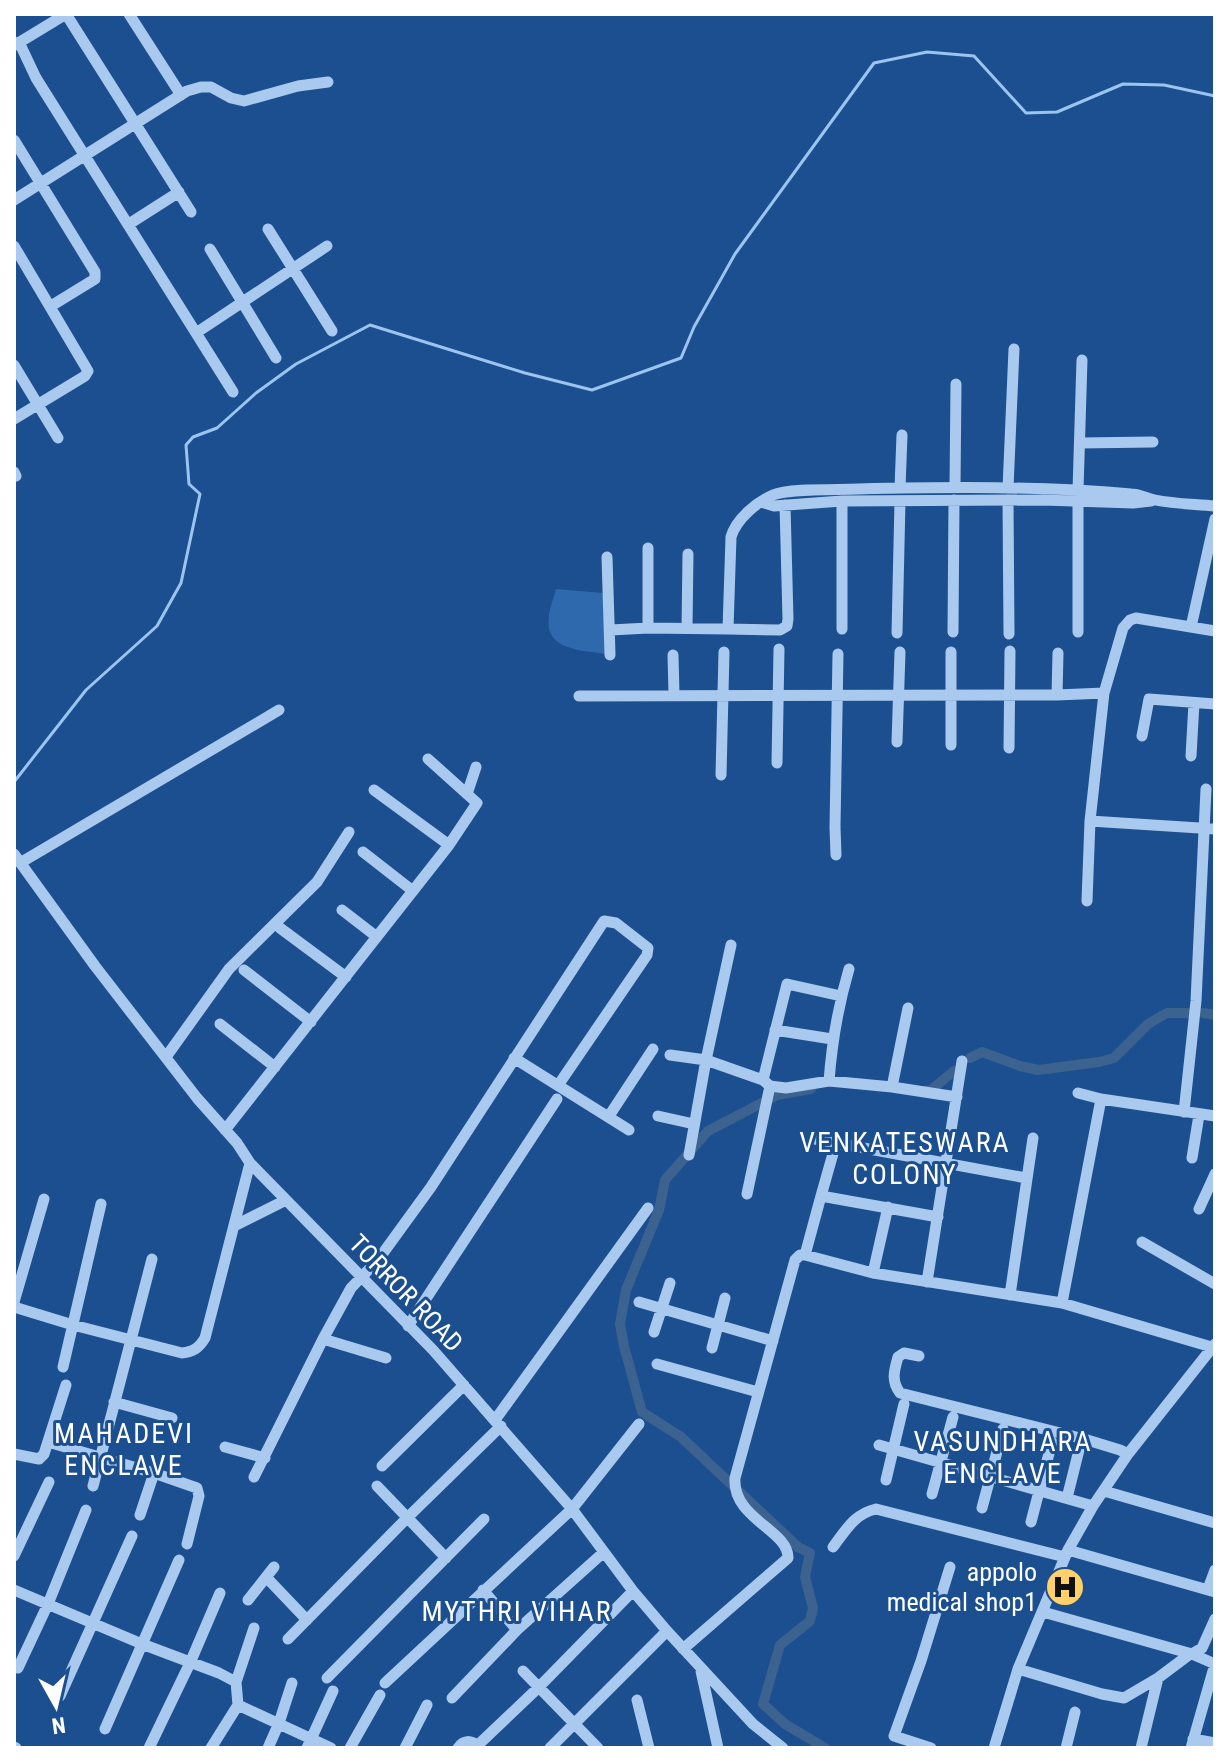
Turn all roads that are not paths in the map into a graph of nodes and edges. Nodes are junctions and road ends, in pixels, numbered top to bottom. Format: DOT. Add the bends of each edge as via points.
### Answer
graph roads {
  1 [pos="129,14"];
  2 [pos="63,16"];
  3 [pos="17,44"];
  4 [pos="328,82"];
  5 [pos="181,95"];
  6 [pos="135,123"];
  7 [pos="14,140"];
  8 [pos="85,154"];
  9 [pos="42,183"];
  10 [pos="179,192"];
  11 [pos="14,200"];
  12 [pos="191,212"];
  13 [pos="129,224"];
  14 [pos="268,229"];
  15 [pos="14,246"];
  16 [pos="327,246"];
  17 [pos="210,249"];
  18 [pos="293,267"];
  19 [pos="242,303"];
  20 [pos="51,306"];
  21 [pos="332,331"];
  22 [pos="196,333"];
  23 [pos="1014,349"];
  24 [pos="276,358"];
  25 [pos="1082,360"];
  26 [pos="14,365"];
  27 [pos="956,384"];
  28 [pos="233,392"];
  29 [pos="38,404"];
  30 [pos="14,419"];
  31 [pos="902,435"];
  32 [pos="58,438"];
  33 [pos="1153,442"];
  34 [pos="1080,443"];
  35 [pos="955,487"];
  36 [pos="813,490"];
  37 [pos="900,494"];
  38 [pos="925,494"];
  39 [pos="1008,494"];
  40 [pos="1078,495"];
  41 [pos="954,500"];
  42 [pos="842,501"];
  43 [pos="761,502"];
  44 [pos="814,504"];
  45 [pos="785,505"];
  46 [pos="1215,506"];
  47 [pos="1215,519"];
  48 [pos="648,548"];
  49 [pos="688,554"];
  50 [pos="607,557"];
  51 [pos="1191,627"];
  52 [pos="648,628"];
  53 [pos="687,628"];
  54 [pos="728,629"];
  55 [pos="842,629"];
  56 [pos="611,630"];
  57 [pos="1215,631"];
  58 [pos="953,632"];
  59 [pos="1078,632"];
  60 [pos="897,633"];
  61 [pos="1009,634"];
  62 [pos="779,649"];
  63 [pos="1010,651"];
  64 [pos="724,652"];
  65 [pos="900,652"];
  66 [pos="951,652"];
  67 [pos="1058,653"];
  68 [pos="838,654"];
  69 [pos="610,655"];
  70 [pos="673,655"];
  71 [pos="1104,693"];
  72 [pos="674,694"];
  73 [pos="723,695"];
  74 [pos="778,695"];
  75 [pos="837,695"];
  76 [pos="898,695"];
  77 [pos="952,695"];
  78 [pos="1010,695"];
  79 [pos="1057,695"];
  80 [pos="579,696"];
  81 [pos="1194,703"];
  82 [pos="1215,704"];
  83 [pos="279,710"];
  84 [pos="1142,736"];
  85 [pos="897,742"];
  86 [pos="951,745"];
  87 [pos="1009,748"];
  88 [pos="1191,756"];
  89 [pos="428,759"];
  90 [pos="777,763"];
  91 [pos="476,767"];
  92 [pos="721,775"];
  93 [pos="1206,789"];
  94 [pos="374,790"];
  95 [pos="467,794"];
  96 [pos="1090,821"];
  97 [pos="1210,828"];
  98 [pos="349,832"];
  99 [pos="449,845"];
  100 [pos="363,852"];
  101 [pos="836,855"];
  102 [pos="17,858"];
  103 [pos="413,891"];
  104 [pos="1087,901"];
  105 [pos="342,910"];
  106 [pos="280,928"];
  107 [pos="377,937"];
  108 [pos="731,945"];
  109 [pos="849,969"];
  110 [pos="244,970"];
  111 [pos="346,977"];
  112 [pos="841,996"];
  113 [pos="908,1008"];
  114 [pos="311,1022"];
  115 [pos="220,1024"];
  116 [pos="775,1030"];
  117 [pos="832,1039"];
  118 [pos="653,1049"];
  119 [pos="670,1055"];
  120 [pos="166,1057"];
  121 [pos="514,1058"];
  122 [pos="706,1060"];
  123 [pos="962,1061"];
  124 [pos="275,1067"];
  125 [pos="829,1081"];
  126 [pos="766,1083"];
  127 [pos="559,1084"];
  128 [pos="892,1087"];
  129 [pos="1078,1093"];
  130 [pos="957,1097"];
  131 [pos="557,1099"];
  132 [pos="1101,1099"];
  133 [pos="1184,1112"];
  134 [pos="1199,1115"];
  135 [pos="609,1116"];
  136 [pos="658,1116"];
  137 [pos="1215,1116"];
  138 [pos="694,1124"];
  139 [pos="225,1130"];
  140 [pos="629,1130"];
  141 [pos="1033,1138"];
  142 [pos="815,1139"];
  143 [pos="836,1143"];
  144 [pos="689,1155"];
  145 [pos="1192,1158"];
  146 [pos="250,1163"];
  147 [pos="946,1164"];
  148 [pos="1215,1174"];
  149 [pos="1026,1178"];
  150 [pos="747,1194"];
  151 [pos="821,1196"];
  152 [pos="44,1199"];
  153 [pos="286,1200"];
  154 [pos="101,1204"];
  155 [pos="888,1207"];
  156 [pos="648,1208"];
  157 [pos="1199,1209"];
  158 [pos="938,1217"];
  159 [pos="234,1226"];
  160 [pos="1142,1242"];
  161 [pos="805,1255"];
  162 [pos="152,1259"];
  163 [pos="873,1273"];
  164 [pos="361,1279"];
  165 [pos="927,1282"];
  166 [pos="670,1283"];
  167 [pos="1215,1284"];
  168 [pos="1010,1295"];
  169 [pos="725,1298"];
  170 [pos="639,1302"];
  171 [pos="1062,1303"];
  172 [pos="14,1305"];
  173 [pos="662,1309"];
  174 [pos="717,1324"];
  175 [pos="73,1325"];
  176 [pos="408,1326"];
  177 [pos="654,1332"];
  178 [pos="323,1339"];
  179 [pos="131,1340"];
  180 [pos="773,1341"];
  181 [pos="1214,1346"];
  182 [pos="712,1348"];
  183 [pos="919,1356"];
  184 [pos="386,1358"];
  185 [pos="657,1364"];
  186 [pos="63,1367"];
  187 [pos="66,1385"];
  188 [pos="464,1385"];
  189 [pos="758,1392"];
  190 [pos="114,1402"];
  191 [pos="904,1404"];
  192 [pos="953,1417"];
  193 [pos="172,1418"];
  194 [pos="498,1423"];
  195 [pos="639,1424"];
  196 [pos="1003,1429"];
  197 [pos="48,1442"];
  198 [pos="1052,1442"];
  199 [pos="879,1445"];
  200 [pos="225,1447"];
  201 [pos="894,1450"];
  202 [pos="1079,1450"];
  203 [pos="14,1454"];
  204 [pos="1128,1454"];
  205 [pos="101,1456"];
  206 [pos="265,1458"];
  207 [pos="940,1463"];
  208 [pos="382,1466"];
  209 [pos="154,1473"];
  210 [pos="254,1477"];
  211 [pos="990,1477"];
  212 [pos="886,1480"];
  213 [pos="49,1482"];
  214 [pos="93,1486"];
  215 [pos="377,1486"];
  216 [pos="1039,1491"];
  217 [pos="1104,1491"];
  218 [pos="932,1494"];
  219 [pos="1067,1498"];
  220 [pos="1093,1506"];
  221 [pos="982,1508"];
  222 [pos="572,1509"];
  223 [pos="86,1510"];
  224 [pos="140,1515"];
  225 [pos="407,1518"];
  226 [pos="484,1519"];
  227 [pos="1031,1522"];
  228 [pos="1215,1523"];
  229 [pos="132,1536"];
  230 [pos="187,1544"];
  231 [pos="833,1547"];
  232 [pos="604,1552"];
  233 [pos="1067,1554"];
  234 [pos="14,1556"];
  235 [pos="446,1558"];
  236 [pos="179,1560"];
  237 [pos="950,1567"];
  238 [pos="1215,1570"];
  239 [pos="14,1590"];
  240 [pos="483,1590"];
  241 [pos="1211,1590"];
  242 [pos="633,1591"];
  243 [pos="220,1593"];
  244 [pos="248,1600"];
  245 [pos="48,1604"];
  246 [pos="1043,1612"];
  247 [pos="1215,1619"];
  248 [pos="307,1620"];
  249 [pos="94,1623"];
  250 [pos="254,1628"];
  251 [pos="517,1630"];
  252 [pos="667,1631"];
  253 [pos="288,1639"];
  254 [pos="142,1644"];
  255 [pos="683,1649"];
  256 [pos="1191,1654"];
  257 [pos="190,1663"];
  258 [pos="1215,1664"];
  259 [pos="700,1667"];
  260 [pos="18,1668"];
  261 [pos="1018,1669"];
  262 [pos="523,1671"];
  263 [pos="327,1678"];
  264 [pos="1158,1678"];
  265 [pos="236,1682"];
  266 [pos="292,1683"];
  267 [pos="1212,1686"];
  268 [pos="539,1687"];
  269 [pos="333,1691"];
  270 [pos="60,1696"];
  271 [pos="452,1698"];
  272 [pos="637,1700"];
  273 [pos="238,1705"];
  274 [pos="427,1705"];
  275 [pos="1075,1712"];
  276 [pos="279,1723"];
  277 [pos="575,1724"];
  278 [pos="105,1729"];
  279 [pos="1215,1743"];
  280 [pos="309,1744"];
  281 [pos="1193,1745"];
  282 [pos="995,1746"];
  283 [pos="480,1747"];
  284 [pos="780,1747"];
  285 [pos="149,1748"];
  286 [pos="211,1748"];
  287 [pos="268,1748"];
  288 [pos="331,1748"];
  289 [pos="350,1748"];
  290 [pos="405,1748"];
  291 [pos="458,1748"];
  292 [pos="550,1748"];
  293 [pos="598,1748"];
  294 [pos="649,1748"];
  295 [pos="718,1748"];
  296 [pos="931,1748"];
  297 [pos="1009,1748"];
  298 [pos="1066,1748"];
  299 [pos="1141,1748"];
  1 -- 5 [label="street"];
  2 -- 3 [label="street"];
  2 -- 6 [label="street"];
  3 -- 8 [label="street"];
  4 -- 5 [label="street" via="244,101 211,87"];
  5 -- 6 [label="street"];
  6 -- 8 [label="street"];
  6 -- 10 [label="street"];
  7 -- 9 [label="street"];
  8 -- 9 [label="street"];
  8 -- 13 [label="street"];
  9 -- 11 [label="street"];
  9 -- 20 [label="street" via="95,272 95,279"];
  10 -- 12 [label="street"];
  10 -- 13 [label="street"];
  13 -- 22 [label="street"];
  14 -- 18 [label="street"];
  15 -- 20 [label="street"];
  16 -- 18 [label="street"];
  17 -- 19 [label="street"];
  18 -- 19 [label="street"];
  18 -- 21 [label="street"];
  19 -- 22 [label="street"];
  19 -- 24 [label="street"];
  20 -- 29 [label="street" via="88,371"];
  22 -- 28 [label="street"];
  23 -- 39 [label="street"];
  25 -- 34 [label="street"];
  26 -- 29 [label="street"];
  27 -- 35 [label="street"];
  29 -- 30 [label="street"];
  29 -- 32 [label="street"];
  31 -- 37 [label="street"];
  33 -- 34 [label="street"];
  34 -- 40 [label="street"];
  35 -- 38 [label="street"];
  35 -- 39 [label="street"];
  36 -- 37 [label="street"];
  36 -- 43 [label="street" via="775,494"];
  36 -- 44 [label="street"];
  37 -- 38 [label="street"];
  37 -- 42 [label="street"];
  37 -- 60 [label="street"];
  38 -- 41 [label="street"];
  39 -- 40 [label="street"];
  39 -- 41 [label="street"];
  39 -- 61 [label="street"];
  40 -- 46 [label="street"];
  40 -- 59 [label="street"];
  41 -- 58 [label="street"];
  42 -- 44 [label="street"];
  42 -- 55 [label="street"];
  43 -- 45 [label="street"];
  43 -- 54 [label="street" via="733,529"];
  44 -- 45 [label="street"];
  45 -- 54 [label="street" via="787,626"];
  47 -- 51 [label="street"];
  48 -- 52 [label="street"];
  49 -- 53 [label="street"];
  50 -- 56 [label="street"];
  51 -- 57 [label="street"];
  51 -- 71 [label="street" via="1130,620"];
  52 -- 53 [label="street"];
  52 -- 56 [label="street"];
  53 -- 54 [label="street"];
  56 -- 69 [label="street"];
  62 -- 74 [label="street"];
  63 -- 78 [label="street"];
  64 -- 73 [label="street"];
  65 -- 76 [label="street"];
  66 -- 77 [label="street"];
  67 -- 79 [label="street"];
  68 -- 75 [label="street"];
  70 -- 72 [label="street"];
  71 -- 79 [label="street"];
  71 -- 96 [label="street"];
  72 -- 73 [label="street"];
  72 -- 80 [label="street"];
  73 -- 74 [label="street"];
  73 -- 92 [label="street"];
  74 -- 75 [label="street"];
  74 -- 90 [label="street"];
  75 -- 76 [label="street"];
  75 -- 101 [label="street"];
  76 -- 77 [label="street"];
  76 -- 85 [label="street"];
  77 -- 78 [label="street"];
  77 -- 86 [label="street"];
  78 -- 79 [label="street"];
  78 -- 87 [label="street"];
  81 -- 82 [label="street"];
  81 -- 84 [label="street" via="1149,699"];
  81 -- 88 [label="street"];
  83 -- 102 [label="street"];
  89 -- 95 [label="street"];
  91 -- 95 [label="street"];
  93 -- 97 [label="street"];
  94 -- 99 [label="street"];
  95 -- 99 [label="street" via="477,803"];
  96 -- 97 [label="street"];
  96 -- 104 [label="street"];
  97 -- 133 [label="street"];
  98 -- 120 [label="street" via="317,882 229,969"];
  99 -- 103 [label="street"];
  100 -- 103 [label="street"];
  102 -- 120 [label="street, TORROR ROAD"];
  103 -- 107 [label="street"];
  105 -- 107 [label="street"];
  106 -- 111 [label="street"];
  107 -- 111 [label="street"];
  108 -- 122 [label="street"];
  109 -- 112 [label="street"];
  110 -- 114 [label="street"];
  111 -- 114 [label="street"];
  112 -- 116 [label="street" via="787,984"];
  112 -- 117 [label="street"];
  113 -- 128 [label="street"];
  114 -- 124 [label="street"];
  115 -- 124 [label="street"];
  116 -- 117 [label="street"];
  116 -- 126 [label="street"];
  117 -- 125 [label="street"];
  118 -- 135 [label="street"];
  119 -- 122 [label="street"];
  120 -- 139 [label="street, TORROR ROAD"];
  121 -- 127 [label="street"];
  121 -- 127 [label="street" via="604,921 616,923 648,948 647,955"];
  121 -- 164 [label="street" via="431,1187"];
  122 -- 126 [label="street"];
  122 -- 138 [label="street"];
  123 -- 130 [label="street"];
  124 -- 139 [label="street"];
  125 -- 126 [label="street" via="786,1088"];
  125 -- 128 [label="street"];
  126 -- 150 [label="street"];
  127 -- 135 [label="street"];
  128 -- 130 [label="street"];
  129 -- 132 [label="street"];
  130 -- 147 [label="street"];
  131 -- 176 [label="street"];
  132 -- 133 [label="street"];
  132 -- 171 [label="street"];
  133 -- 134 [label="street"];
  134 -- 137 [label="street"];
  134 -- 145 [label="street"];
  135 -- 140 [label="street"];
  136 -- 138 [label="street"];
  138 -- 144 [label="street"];
  139 -- 146 [label="street, TORROR ROAD"];
  141 -- 149 [label="street"];
  142 -- 143 [label="street"];
  143 -- 147 [label="street"];
  143 -- 151 [label="street"];
  146 -- 153 [label="street, TORROR ROAD"];
  146 -- 159 [label="street"];
  147 -- 149 [label="street"];
  147 -- 158 [label="street"];
  148 -- 157 [label="street"];
  149 -- 168 [label="street"];
  151 -- 155 [label="street"];
  151 -- 161 [label="street"];
  152 -- 172 [label="street"];
  153 -- 159 [label="street"];
  153 -- 164 [label="street, TORROR ROAD"];
  154 -- 175 [label="street"];
  155 -- 158 [label="street"];
  155 -- 163 [label="street"];
  156 -- 194 [label="street"];
  158 -- 165 [label="street"];
  159 -- 179 [label="street" via="202,1343 182,1353"];
  160 -- 167 [label="street"];
  161 -- 163 [label="street"];
  161 -- 180 [label="street" via="795,1260"];
  162 -- 179 [label="street"];
  163 -- 165 [label="street"];
  164 -- 176 [label="street, TORROR ROAD"];
  164 -- 178 [label="street"];
  165 -- 168 [label="street"];
  166 -- 173 [label="street"];
  168 -- 171 [label="street"];
  169 -- 174 [label="street"];
  170 -- 173 [label="street"];
  171 -- 181 [label="street"];
  172 -- 175 [label="street"];
  173 -- 174 [label="street"];
  173 -- 177 [label="street"];
  174 -- 180 [label="street"];
  174 -- 182 [label="street"];
  175 -- 179 [label="street"];
  175 -- 186 [label="street"];
  176 -- 188 [label="street, TORROR ROAD"];
  178 -- 184 [label="street"];
  178 -- 206 [label="street"];
  179 -- 190 [label="street"];
  180 -- 189 [label="street"];
  181 -- 204 [label="street"];
  183 -- 204 [label="street" via="898,1357 894,1385 900,1393"];
  185 -- 189 [label="street"];
  187 -- 197 [label="street"];
  188 -- 194 [label="street, TORROR ROAD"];
  188 -- 208 [label="street"];
  189 -- 255 [label="street" via="734,1489 744,1507 787,1547 788,1558"];
  190 -- 193 [label="street"];
  190 -- 205 [label="street"];
  191 -- 201 [label="street"];
  192 -- 207 [label="street"];
  194 -- 222 [label="street, TORROR ROAD"];
  194 -- 225 [label="street"];
  195 -- 222 [label="street"];
  196 -- 211 [label="street"];
  197 -- 203 [label="street" via="39,1459"];
  197 -- 205 [label="street"];
  198 -- 216 [label="street"];
  199 -- 201 [label="street"];
  200 -- 206 [label="street"];
  201 -- 207 [label="street"];
  201 -- 212 [label="street"];
  202 -- 219 [label="street"];
  204 -- 217 [label="street"];
  205 -- 209 [label="street"];
  205 -- 214 [label="street"];
  206 -- 210 [label="street"];
  207 -- 211 [label="street"];
  207 -- 218 [label="street"];
  209 -- 224 [label="street"];
  209 -- 230 [label="street" via="199,1492"];
  211 -- 216 [label="street"];
  211 -- 221 [label="street"];
  213 -- 234 [label="street"];
  215 -- 225 [label="street"];
  216 -- 219 [label="street"];
  216 -- 227 [label="street"];
  217 -- 220 [label="street"];
  217 -- 228 [label="street"];
  219 -- 220 [label="street"];
  220 -- 233 [label="street"];
  222 -- 232 [label="street, TORROR ROAD"];
  222 -- 240 [label="street"];
  223 -- 245 [label="street"];
  225 -- 235 [label="street"];
  225 -- 248 [label="street"];
  226 -- 235 [label="street"];
  229 -- 249 [label="street"];
  231 -- 233 [label="street" via="853,1519 876,1509"];
  232 -- 242 [label="street, TORROR ROAD"];
  232 -- 251 [label="street"];
  233 -- 241 [label="street"];
  233 -- 246 [label="street"];
  235 -- 263 [label="street"];
  236 -- 254 [label="street"];
  237 -- 296 [label="street" via="894,1736"];
  238 -- 241 [label="street"];
  239 -- 245 [label="street"];
  240 -- 251 [label="street"];
  240 -- 289 [label="street" via="383,1689"];
  242 -- 252 [label="street, TORROR ROAD"];
  242 -- 268 [label="street"];
  243 -- 257 [label="street"];
  244 -- 248 [label="street" via="270,1572"];
  245 -- 249 [label="street"];
  245 -- 260 [label="street"];
  246 -- 256 [label="street"];
  246 -- 261 [label="street"];
  247 -- 256 [label="street" via="1202,1648"];
  248 -- 253 [label="street"];
  249 -- 254 [label="street"];
  249 -- 270 [label="street"];
  250 -- 265 [label="street"];
  251 -- 271 [label="street"];
  252 -- 255 [label="street, TORROR ROAD"];
  252 -- 277 [label="street"];
  254 -- 257 [label="street"];
  254 -- 278 [label="street"];
  255 -- 259 [label="street, TORROR ROAD"];
  256 -- 258 [label="street"];
  256 -- 264 [label="street"];
  257 -- 265 [label="street"];
  257 -- 285 [label="street"];
  258 -- 267 [label="street"];
  259 -- 284 [label="street, TORROR ROAD"];
  259 -- 295 [label="street"];
  261 -- 264 [label="street" via="1124,1698"];
  261 -- 282 [label="street"];
  262 -- 268 [label="street"];
  264 -- 299 [label="street"];
  265 -- 273 [label="street"];
  266 -- 276 [label="street"];
  267 -- 281 [label="street"];
  268 -- 277 [label="street"];
  268 -- 283 [label="street"];
  269 -- 280 [label="street"];
  272 -- 294 [label="street"];
  273 -- 276 [label="street"];
  273 -- 286 [label="street"];
  274 -- 290 [label="street"];
  275 -- 298 [label="street"];
  276 -- 280 [label="street"];
  276 -- 287 [label="street"];
  277 -- 292 [label="street"];
  277 -- 293 [label="street"];
  279 -- 281 [label="street"];
  280 -- 288 [label="street"];
  282 -- 297 [label="street"];
  283 -- 291 [label="street" via="469,1741"];
}
